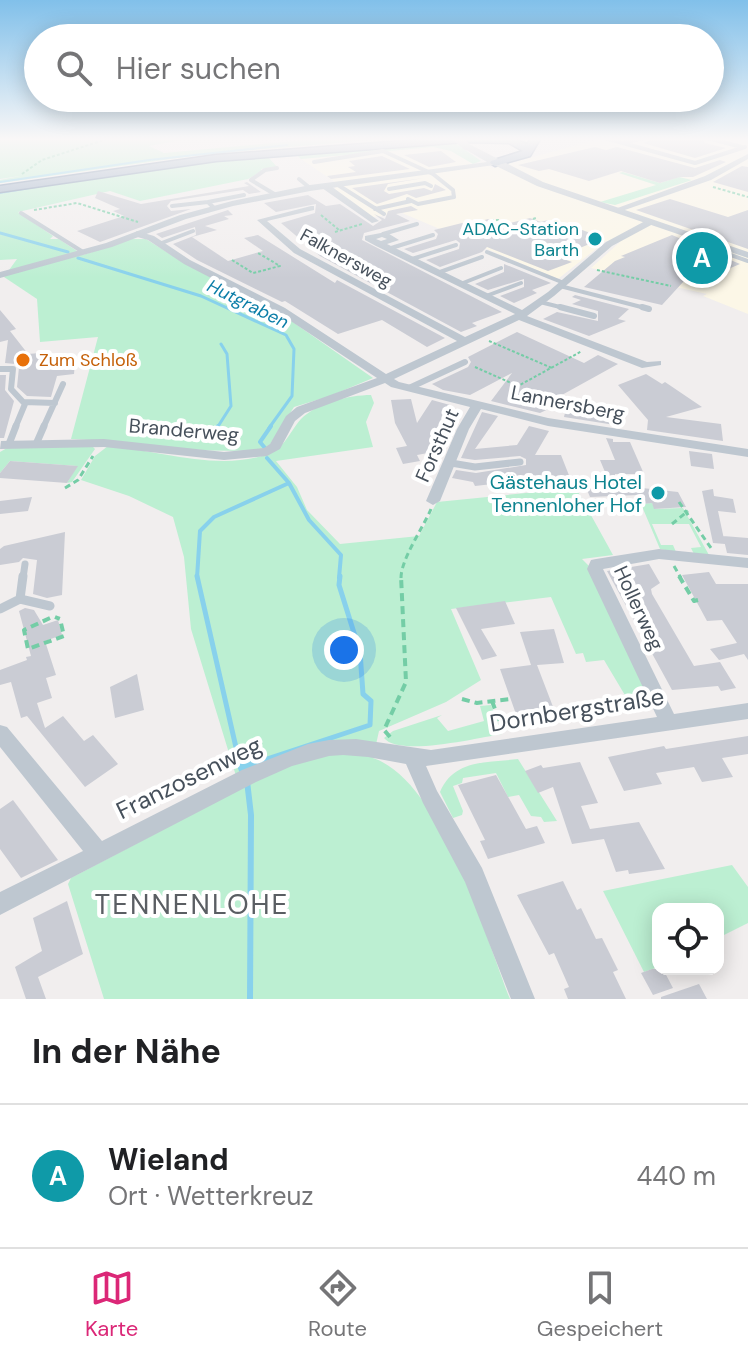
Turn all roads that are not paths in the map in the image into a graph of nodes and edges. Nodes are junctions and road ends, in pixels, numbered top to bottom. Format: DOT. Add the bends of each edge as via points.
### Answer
graph roads {
  1 [pos="259,185"];
  2 [pos="306,185"];
  3 [pos="338,185"];
  4 [pos="383,185"];
  5 [pos="425,185"];
  6 [pos="446,185"];
  7 [pos="542,185"];
  8 [pos="689,185"];
  9 [pos="325,186"];
  10 [pos="310,188"];
  11 [pos="389,189"];
  12 [pos="442,191"];
  13 [pos="394,192"];
  14 [pos="244,195"];
  15 [pos="276,195"];
  16 [pos="418,197"];
  17 [pos="454,197"];
  18 [pos="427,202"];
  19 [pos="211,205"];
  20 [pos="172,206"];
  21 [pos="312,208"];
  22 [pos="375,209"];
  23 [pos="616,210"];
  24 [pos="21,213"];
  25 [pos="384,214"];
  26 [pos="375,221"];
  27 [pos="650,222"];
  28 [pos="417,224"];
  29 [pos="193,231"];
  30 [pos="137,234"];
  31 [pos="433,235"];
  32 [pos="384,242"];
  33 [pos="159,244"];
  34 [pos="456,245"];
  35 [pos="83,252"];
  36 [pos="412,259"];
  37 [pos="747,261"];
  38 [pos="501,268"];
  39 [pos="440,272"];
  40 [pos="0,275"];
  41 [pos="463,283"];
  42 [pos="521,283"];
  43 [pos="562,284"];
  44 [pos="486,296"];
  45 [pos="540,302"];
  46 [pos="649,309"];
  47 [pos="521,315"];
  48 [pos="594,316"];
  49 [pos="466,342"];
  50 [pos="465,362"];
  51 [pos="657,363"];
  52 [pos="0,369"];
  53 [pos="384,380"];
  54 [pos="63,384"];
  55 [pos="409,388"];
  56 [pos="24,402"];
  57 [pos="55,403"];
  58 [pos="477,405"];
  59 [pos="37,442"];
  60 [pos="2,445"];
  61 [pos="748,453"];
  62 [pos="520,462"];
  63 [pos="451,463"];
  64 [pos="433,501"];
  65 [pos="748,563"];
  66 [pos="25,564"];
  67 [pos="20,599"];
  68 [pos="50,606"];
  69 [pos="0,609"];
  70 [pos="748,711"];
  71 [pos="669,723"];
  72 [pos="0,733"];
  73 [pos="413,759"];
  74 [pos="98,852"];
  75 [pos="0,904"];
  76 [pos="523,999"];
  1 -- 15 [label="lane"];
  2 -- 10 [label="lane"];
  3 -- 9 [label="street"];
  3 -- 22 [label="lane"];
  4 -- 11 [label="lane"];
  5 -- 11 [label="lane"];
  6 -- 17 [label="lane"];
  7 -- 23 [label="street"];
  8 -- 23 [label="street"];
  9 -- 10 [label="street"];
  9 -- 26 [label="street"];
  10 -- 15 [label="street"];
  11 -- 13 [label="lane"];
  12 -- 17 [label="lane"];
  14 -- 19 [label="lane"];
  15 -- 19 [label="street"];
  16 -- 18 [label="lane"];
  17 -- 18 [label="lane"];
  18 -- 22 [label="lane" via="410,200"];
  19 -- 20 [label="lane" via="196,201"];
  19 -- 30 [label="street"];
  21 -- 49 [label="street, Falknersweg" via="261,220 297,251"];
  22 -- 25 [label="lane"];
  23 -- 27 [label="street"];
  24 -- 35 [label="lane"];
  27 -- 37 [label="street"];
  27 -- 43 [label="street, Branderweg" via="586,260"];
  28 -- 32 [label="lane"];
  29 -- 33 [label="lane"];
  30 -- 33 [label="street"];
  30 -- 35 [label="street"];
  31 -- 32 [label="lane"];
  32 -- 36 [label="street"];
  33 -- 53 [label="street" via="281,310"];
  34 -- 36 [label="lane"];
  35 -- 40 [label="street"];
  36 -- 39 [label="street"];
  38 -- 41 [label="lane"];
  39 -- 41 [label="street"];
  39 -- 43 [label="lane" via="485,254"];
  41 -- 44 [label="street"];
  42 -- 44 [label="lane"];
  43 -- 45 [label="street, Branderweg"];
  43 -- 46 [label="lane"];
  44 -- 47 [label="street"];
  45 -- 47 [label="street, Branderweg"];
  45 -- 48 [label="lane"];
  47 -- 49 [label="street, Branderweg"];
  47 -- 51 [label="street" via="646,366"];
  49 -- 53 [label="street, Branderweg"];
  50 -- 55 [label="lane"];
  52 -- 56 [label="lane" via="13,369 11,389"];
  53 -- 55 [label="street, Lannersberg"];
  53 -- 59 [label="street, Branderweg" via="301,410 266,452 210,456 101,443"];
  54 -- 57 [label="lane"];
  55 -- 58 [label="street, Lannersberg"];
  56 -- 57 [label="lane"];
  56 -- 60 [label="lane"];
  57 -- 59 [label="lane"];
  58 -- 61 [label="street, Lannersberg" via="548,422"];
  58 -- 63 [label="street, Forsthut"];
  59 -- 60 [label="street, Branderweg"];
  62 -- 63 [label="lane" via="475,467"];
  63 -- 64 [label="street, Forsthut"];
  65 -- 71 [label="street, Hollerweg" via="667,554 600,561 595,569"];
  66 -- 67 [label="lane"];
  67 -- 68 [label="lane"];
  67 -- 69 [label="lane"];
  70 -- 71 [label="street, Dornbergstraße"];
  71 -- 73 [label="street, Dornbergstraße"];
  72 -- 74 [label="street"];
  73 -- 74 [label="street, Franzosenweg" via="379,748 348,746 307,753 249,775"];
  73 -- 76 [label="street" via="474,876"];
  74 -- 75 [label="street, Franzosenweg"];
}
